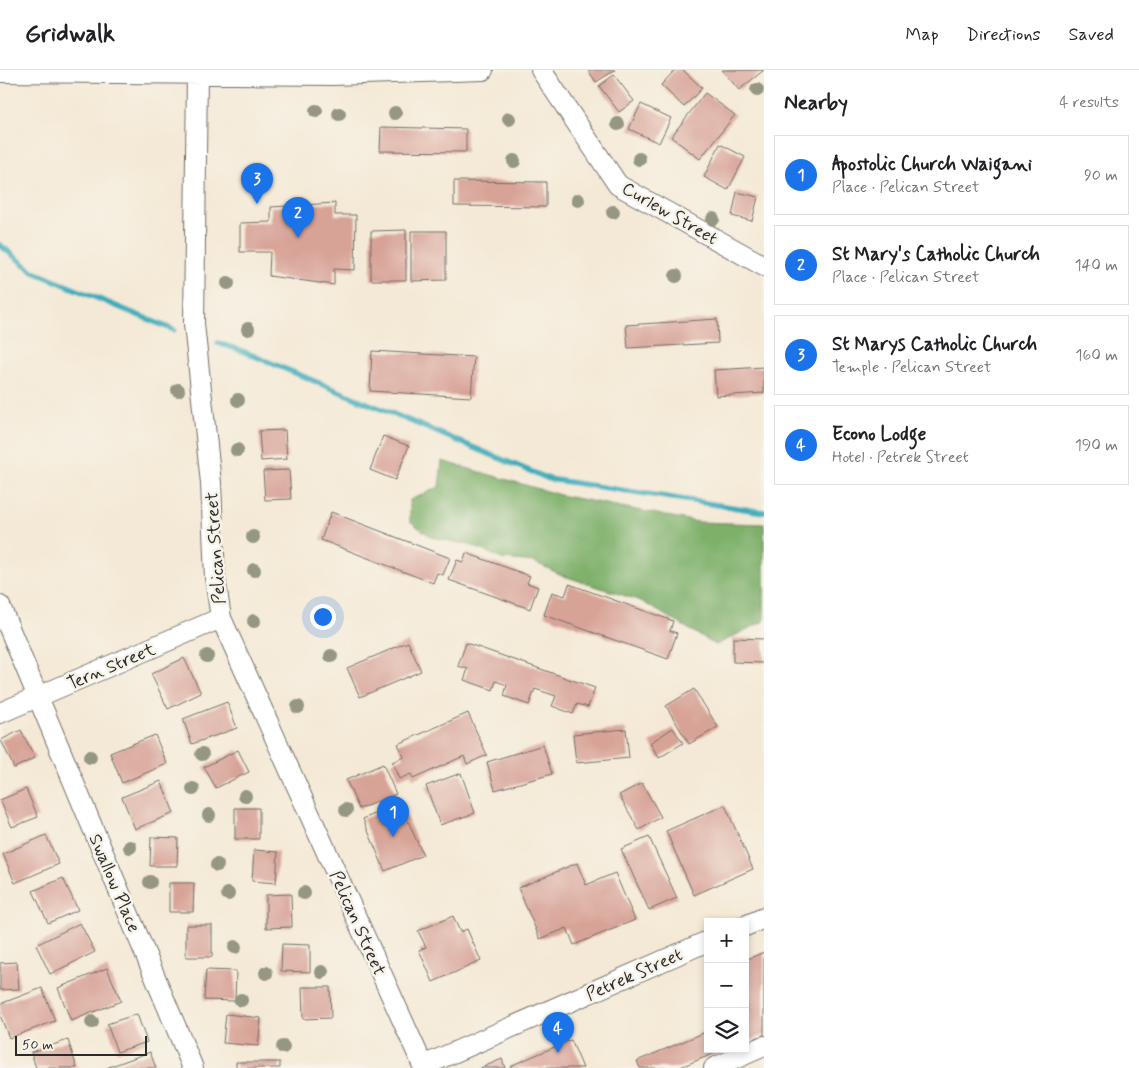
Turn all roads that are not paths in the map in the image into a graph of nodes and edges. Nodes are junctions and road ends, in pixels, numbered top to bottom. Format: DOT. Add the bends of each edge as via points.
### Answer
graph roads {
  1 [pos="483,70"];
  2 [pos="541,70"];
  3 [pos="0,72"];
  4 [pos="332,72"];
  5 [pos="198,74"];
  6 [pos="764,266"];
  7 [pos="0,606"];
  8 [pos="221,618"];
  9 [pos="38,698"];
  10 [pos="0,714"];
  11 [pos="764,918"];
  12 [pos="749,924"];
  13 [pos="704,943"];
  14 [pos="764,1046"];
  15 [pos="424,1067"];
  16 [pos="193,1068"];
  17 [pos="714,1068"];
  1 -- 4 [label="street"];
  2 -- 6 [label="street, Curlew Street" via="618,185"];
  3 -- 5 [label="street"];
  4 -- 5 [label="street"];
  5 -- 8 [label="street, Pelican Street" via="194,324"];
  7 -- 9 [label="street, Swallow Place"];
  8 -- 9 [label="street, Tern Street"];
  8 -- 15 [label="street, Pelican Street"];
  9 -- 10 [label="street, Tern Street"];
  9 -- 16 [label="street, Swallow Place"];
  11 -- 12 [label="street"];
  13 -- 15 [label="street, Petrek Street"];
  14 -- 17 [label="street"];
}
